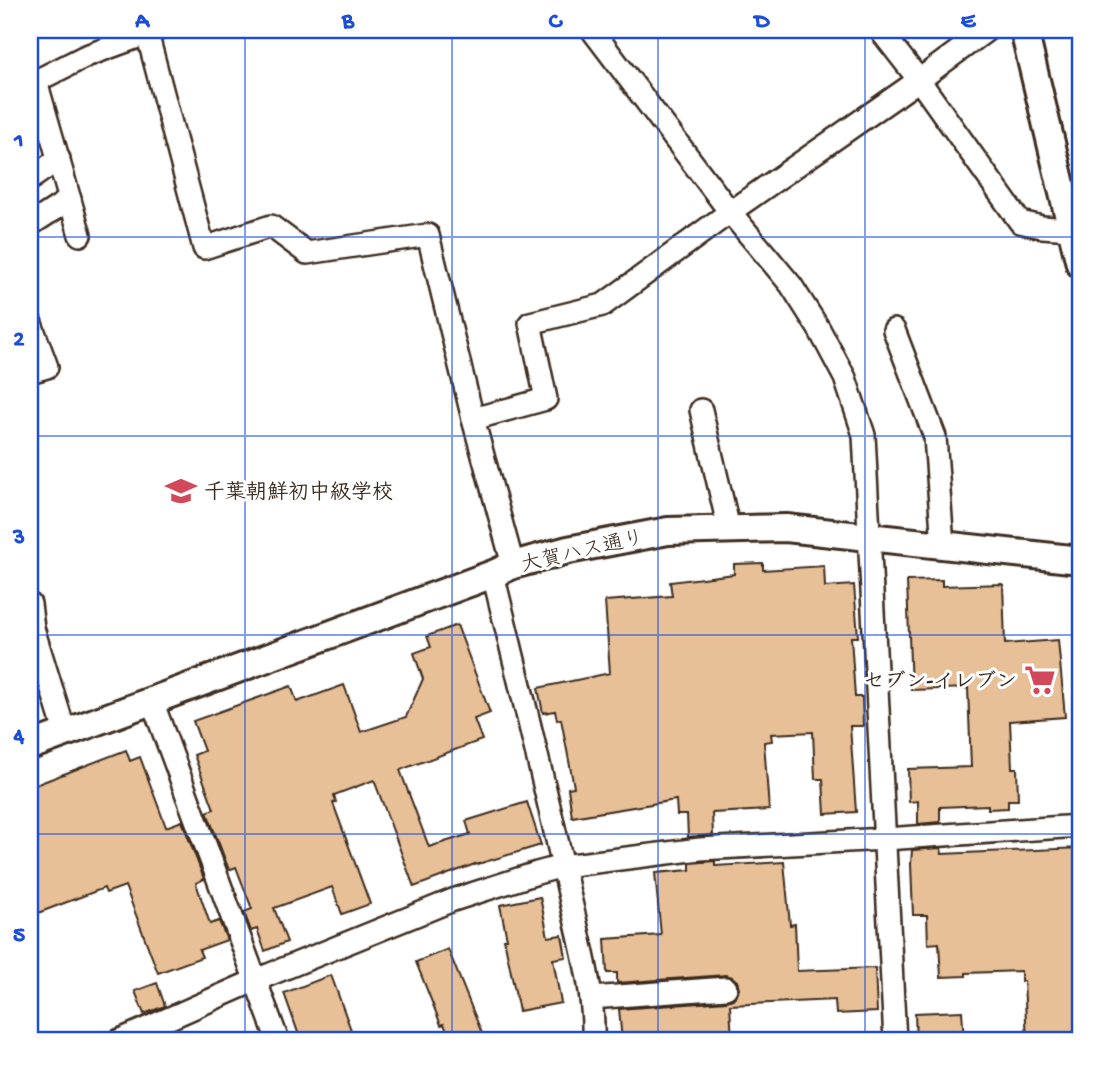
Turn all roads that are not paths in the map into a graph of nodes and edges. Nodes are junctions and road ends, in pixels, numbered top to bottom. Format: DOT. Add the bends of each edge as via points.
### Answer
graph roads {
  1 [pos="592,30"];
  2 [pos="880,30"];
  3 [pos="1024,30"];
  4 [pos="982,31"];
  5 [pos="143,33"];
  6 [pos="919,80"];
  7 [pos="33,83"];
  8 [pos="59,159"];
  9 [pos="30,179"];
  10 [pos="70,199"];
  11 [pos="730,212"];
  12 [pos="30,225"];
  13 [pos="1071,229"];
  14 [pos="80,235"];
  15 [pos="1080,264"];
  16 [pos="30,321"];
  17 [pos="894,330"];
  18 [pos="30,372"];
  19 [pos="701,410"];
  20 [pos="473,419"];
  21 [pos="729,529"];
  22 [pos="869,536"];
  23 [pos="943,545"];
  24 [pos="1080,561"];
  25 [pos="503,569"];
  26 [pos="30,604"];
  27 [pos="152,701"];
  28 [pos="65,732"];
  29 [pos="30,746"];
  30 [pos="1080,826"];
  31 [pos="885,839"];
  32 [pos="563,866"];
  33 [pos="256,980"];
  34 [pos="726,988"];
  35 [pos="591,998"];
  36 [pos="118,1041"];
  37 [pos="278,1041"];
  38 [pos="593,1041"];
  39 [pos="895,1041"];
  1 -- 11 [label="street"];
  2 -- 6 [label="street"];
  3 -- 13 [label="street"];
  4 -- 6 [label="street"];
  5 -- 7 [label="street"];
  5 -- 20 [label="street" via="204,248 271,226 307,253 428,234"];
  6 -- 11 [label="street"];
  6 -- 13 [label="street" via="1020,222"];
  7 -- 8 [label="street"];
  8 -- 9 [label="street"];
  8 -- 10 [label="street"];
  10 -- 12 [label="street"];
  10 -- 14 [label="street"];
  11 -- 20 [label="street" via="603,305 530,323 546,400"];
  11 -- 22 [label="street" via="791,285 845,379 864,435"];
  13 -- 15 [label="street"];
  16 -- 18 [label="street" via="47,367"];
  17 -- 23 [label="street" via="935,437"];
  19 -- 21 [label="street"];
  20 -- 25 [label="street"];
  21 -- 22 [label="street, 大賀ハス通り" via="786,528"];
  21 -- 25 [label="street, 大賀ハス通り" via="668,531 568,550"];
  22 -- 23 [label="street, 大賀ハス通り"];
  22 -- 31 [label="street"];
  23 -- 24 [label="street, 大賀ハス通り"];
  25 -- 27 [label="street, 大賀ハス通り"];
  25 -- 32 [label="street"];
  26 -- 28 [label="street"];
  27 -- 28 [label="street, 大賀ハス通り"];
  27 -- 33 [label="street"];
  28 -- 29 [label="street, 大賀ハス通り"];
  30 -- 31 [label="street"];
  31 -- 32 [label="street" via="700,849"];
  31 -- 39 [label="street"];
  32 -- 33 [label="street" via="453,900"];
  32 -- 35 [label="street"];
  33 -- 36 [label="street"];
  33 -- 37 [label="street"];
  34 -- 35 [label="street"];
  35 -- 38 [label="street"];
}
